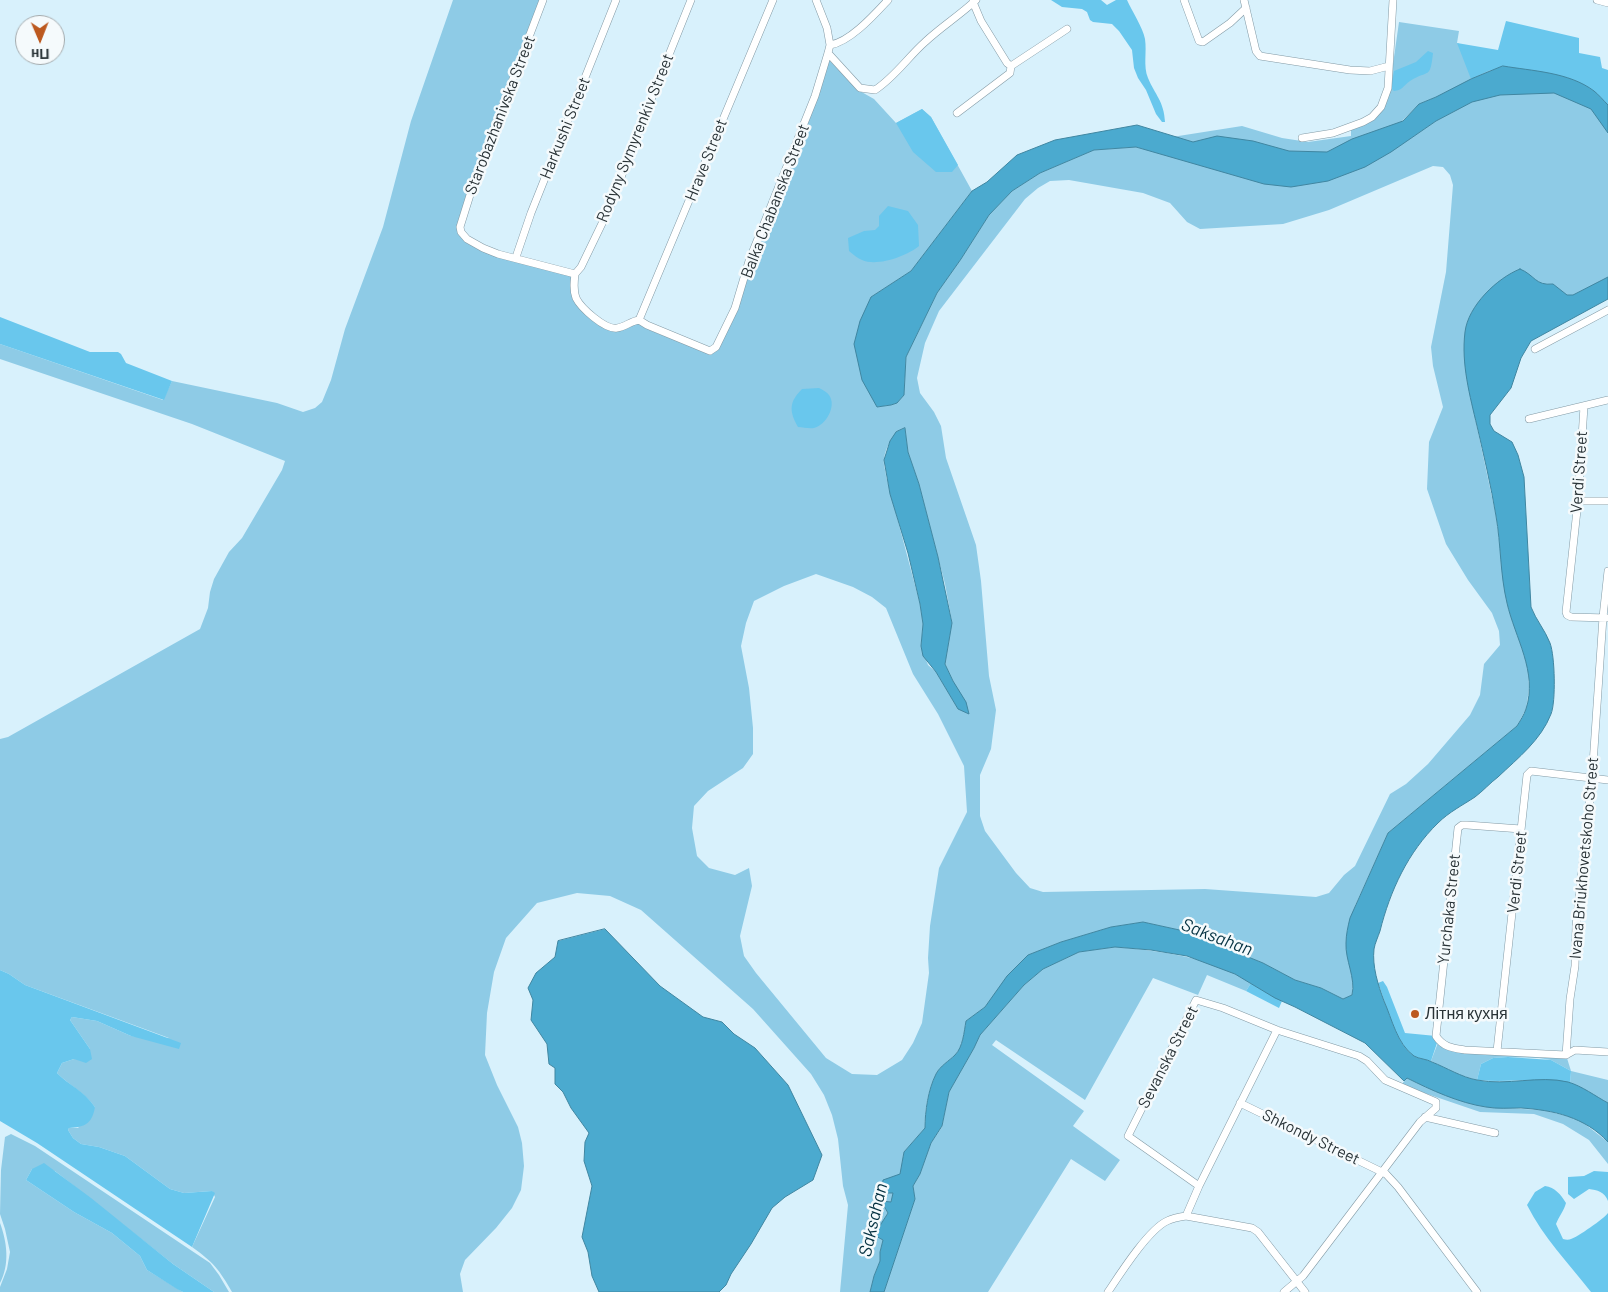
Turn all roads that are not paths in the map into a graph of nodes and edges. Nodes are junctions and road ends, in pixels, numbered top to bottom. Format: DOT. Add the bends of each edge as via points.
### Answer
graph roads {
  1 [pos="543,0"];
  2 [pos="616,0"];
  3 [pos="691,0"];
  4 [pos="773,0"];
  5 [pos="816,0"];
  6 [pos="888,0"];
  7 [pos="1184,0"];
  8 [pos="1244,0"];
  9 [pos="1393,0"];
  10 [pos="1597,0"];
  11 [pos="975,1"];
  12 [pos="1608,3"];
  13 [pos="1246,8"];
  14 [pos="1067,29"];
  15 [pos="829,49"];
  16 [pos="1011,66"];
  17 [pos="1389,66"];
  18 [pos="957,112"];
  19 [pos="1302,138"];
  20 [pos="516,257"];
  21 [pos="575,274"];
  22 [pos="1608,310"];
  23 [pos="639,320"];
  24 [pos="1535,349"];
  25 [pos="1608,400"];
  26 [pos="1584,406"];
  27 [pos="1529,419"];
  28 [pos="1578,501"];
  29 [pos="1608,502"];
  30 [pos="1608,571"];
  31 [pos="1605,617"];
  32 [pos="1592,779"];
  33 [pos="1608,780"];
  34 [pos="1521,829"];
  35 [pos="1277,1030"];
  36 [pos="1497,1051"];
  37 [pos="1608,1052"];
  38 [pos="1566,1055"];
  39 [pos="1240,1104"];
  40 [pos="1426,1117"];
  41 [pos="1495,1133"];
  42 [pos="1381,1171"];
  43 [pos="1199,1186"];
  44 [pos="1186,1216"];
  45 [pos="1297,1281"];
  46 [pos="1108,1292"];
  47 [pos="1284,1292"];
  48 [pos="1305,1292"];
  49 [pos="1477,1292"];
  1 -- 20 [label="street, Starobazhanivska Street" via="461,223 461,232 467,239 498,254"];
  2 -- 20 [label="street, Harkushi Street"];
  3 -- 21 [label="street, Rodyny Symyrenkiv Street" via="609,209 582,267"];
  4 -- 23 [label="street, Hrave Street"];
  5 -- 15 [label="street" via="827,28"];
  6 -- 15 [label="street" via="855,31"];
  7 -- 13 [label="street" via="1199,41 1203,42"];
  8 -- 13 [label="street"];
  9 -- 17 [label="street"];
  10 -- 12 [label="street"];
  11 -- 15 [label="street" via="925,41 875,90 860,88"];
  11 -- 16 [label="street" via="980,21"];
  13 -- 17 [label="street" via="1256,52 1260,56 1350,70 1370,71"];
  14 -- 16 [label="street"];
  15 -- 23 [label="street, Balka Chabanska Street" via="816,96 749,261 735,308 716,347 710,351"];
  16 -- 18 [label="street" via="1010,73"];
  17 -- 19 [label="street" via="1386,96 1372,117 1333,133"];
  20 -- 21 [label="street"];
  21 -- 23 [label="street" via="574,288 579,304 595,318 617,328"];
  22 -- 24 [label="street"];
  25 -- 26 [label="street"];
  26 -- 27 [label="street"];
  26 -- 28 [label="street, Verdi Street"];
  28 -- 29 [label="street"];
  28 -- 31 [label="street, Verdi Street" via="1566,612 1571,617"];
  30 -- 31 [label="street, Ivana Briukhovetskoho Street"];
  31 -- 32 [label="street, Ivana Briukhovetskoho Street"];
  32 -- 33 [label="street, Verdi Street"];
  32 -- 34 [label="street, Verdi Street" via="1528,772"];
  32 -- 38 [label="street, Ivana Briukhovetskoho Street"];
  34 -- 36 [label="street, Verdi Street"];
  34 -- 36 [label="street, Yurchaka Street" via="1467,825 1458,828 1436,1036 1448,1047"];
  35 -- 39 [label="street"];
  35 -- 40 [label="street, Shkondy Street" via="1367,1060 1385,1080 1435,1100 1436,1108"];
  35 -- 43 [label="street, Sevanska Street" via="1203,1001 1195,1001 1128,1136"];
  36 -- 38 [label="street"];
  37 -- 38 [label="street" via="1575,1050"];
  39 -- 42 [label="street, Shkondy Street"];
  39 -- 43 [label="street"];
  40 -- 41 [label="street"];
  40 -- 42 [label="street, Shkondy Street"];
  42 -- 45 [label="street, Shkondy Street"];
  42 -- 49 [label="street, Shkondy Street" via="1398,1187"];
  43 -- 44 [label="street"];
  44 -- 45 [label="street" via="1252,1228"];
  44 -- 46 [label="street" via="1160,1226"];
  45 -- 47 [label="street, Shkondy Street"];
  45 -- 48 [label="street"];
}
